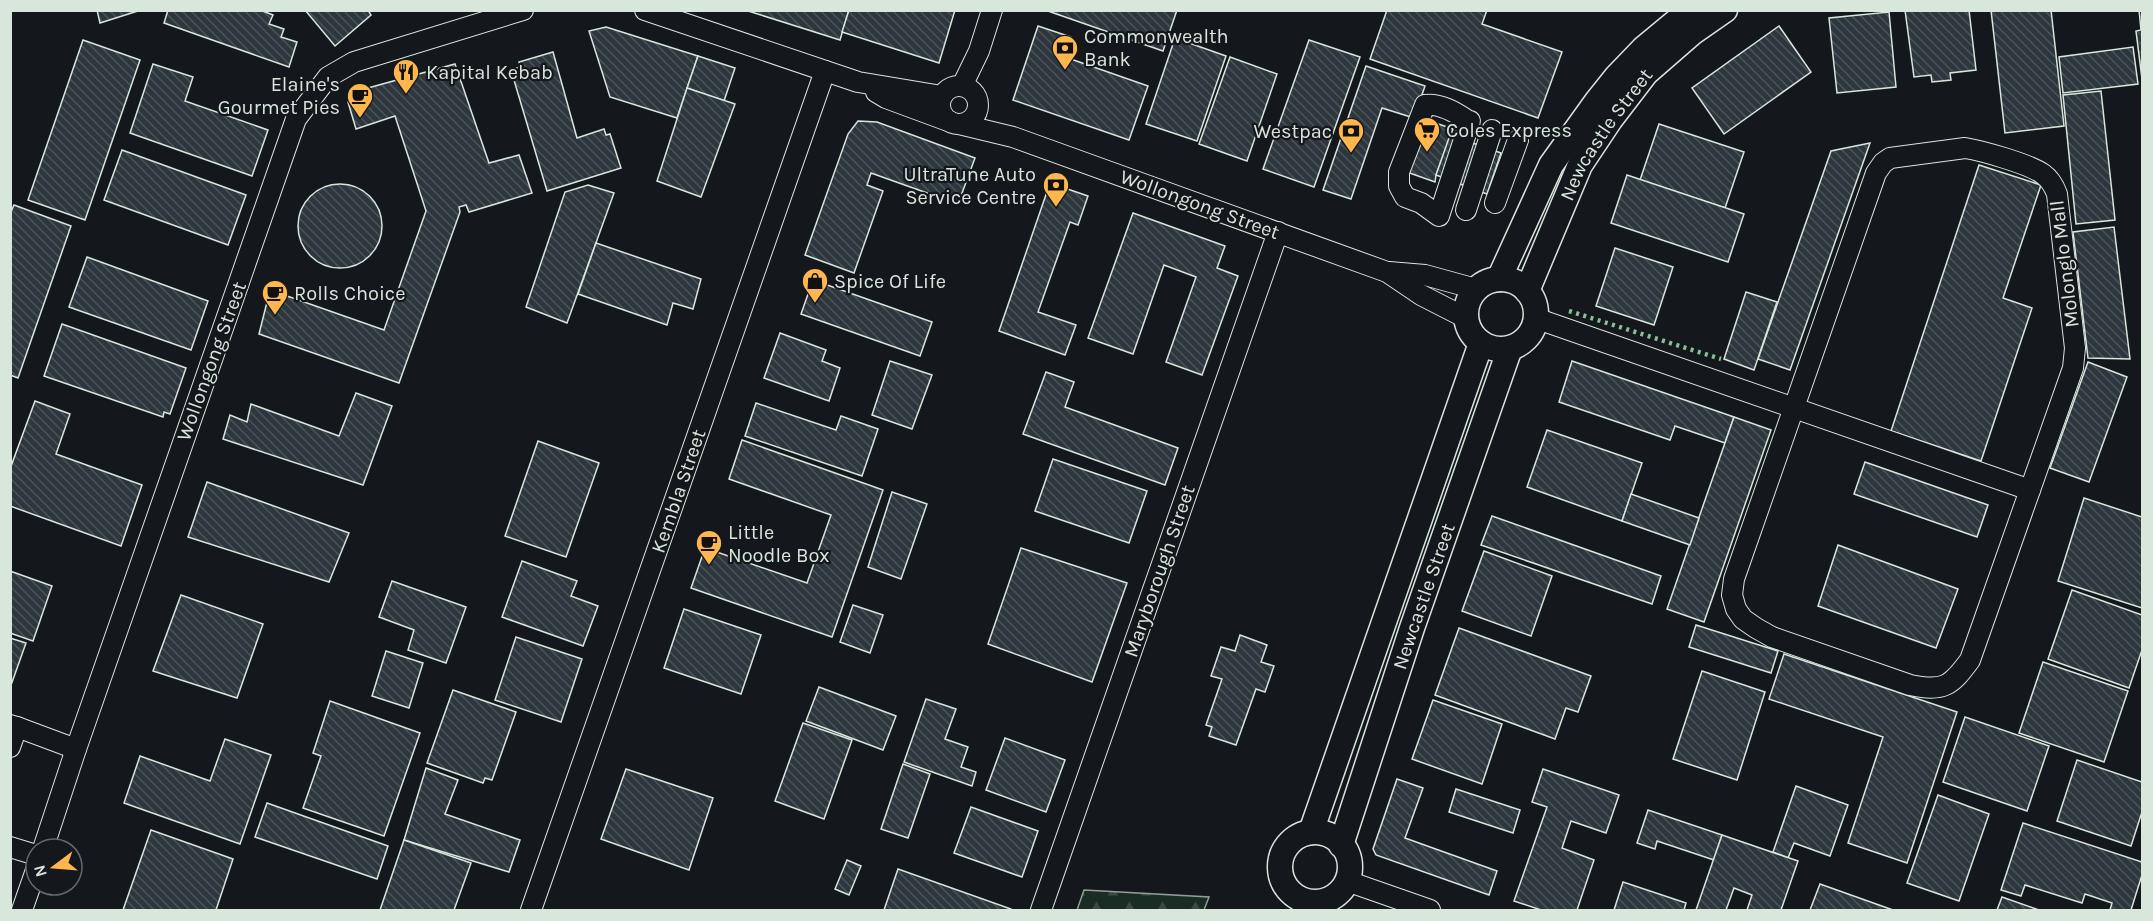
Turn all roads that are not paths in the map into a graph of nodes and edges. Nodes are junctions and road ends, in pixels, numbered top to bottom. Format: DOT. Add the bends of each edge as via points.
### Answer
graph roads {
  1 [pos="523,10"];
  2 [pos="645,10"];
  3 [pos="992,10"];
  4 [pos="1690,10"];
  5 [pos="1725,10"];
  6 [pos="825,71"];
  7 [pos="858,82"];
  8 [pos="942,96"];
  9 [pos="971,96"];
  10 [pos="1468,120"];
  11 [pos="955,123"];
  12 [pos="1492,130"];
  13 [pos="1013,137"];
  14 [pos="1518,140"];
  15 [pos="1495,203"];
  16 [pos="1466,210"];
  17 [pos="1278,232"];
  18 [pos="1387,272"];
  19 [pos="1499,279"];
  20 [pos="1476,289"];
  21 [pos="1527,291"];
  22 [pos="1466,318"];
  23 [pos="1535,318"];
  24 [pos="1481,343"];
  25 [pos="1510,348"];
  26 [pos="1796,409"];
  27 [pos="2030,490"];
  28 [pos="14,726"];
  29 [pos="10,747"];
  30 [pos="75,750"];
  31 [pos="1311,832"];
  32 [pos="47,837"];
  33 [pos="1341,845"];
  34 [pos="1347,881"];
  35 [pos="1285,900"];
  36 [pos="1318,906"];
  37 [pos="531,910"];
  38 [pos="1041,910"];
  39 [pos="1430,910"];
  1 -- 30 [label="street, Wollongong Street" via="354,62 328,77 296,119"];
  2 -- 6 [label="street, Wollongong Street"];
  3 -- 9 [label="street"];
  4 -- 19 [label="main road, Newcastle Street" via="1617,76 1551,165"];
  5 -- 21 [label="main road, Newcastle Street" via="1646,73 1610,120 1580,165"];
  6 -- 7 [label="street, Wollongong Street"];
  6 -- 37 [label="street, Kembla Street"];
  7 -- 8 [label="street, Wollongong Street"];
  7 -- 11 [label="street, Wollongong Street" via="886,98"];
  8 -- 9 [label="street" via="951,88"];
  8 -- 11 [label="street" via="941,109"];
  9 -- 11 [label="street" via="970,120"];
  9 -- 13 [label="street, Wollongong Street"];
  10 -- 10 [label="street" via="1437,105 1425,105 1399,172 1399,186 1405,197 1439,216"];
  11 -- 13 [label="street, Wollongong Street"];
  12 -- 16 [label="street"];
  13 -- 17 [label="street, Wollongong Street"];
  14 -- 15 [label="street"];
  17 -- 18 [label="street, Wollongong Street"];
  17 -- 38 [label="street, Maryborough Street"];
  18 -- 20 [label="street, Wollongong Street" via="1425,275"];
  18 -- 22 [label="street, Wollongong Street"];
  19 -- 20 [label="main road"];
  19 -- 21 [label="main road" via="1510,280"];
  20 -- 22 [label="main road"];
  21 -- 23 [label="main road" via="1534,304"];
  22 -- 24 [label="main road"];
  23 -- 25 [label="main road" via="1527,337"];
  23 -- 26 [label="street"];
  24 -- 25 [label="main road" via="1495,349"];
  24 -- 31 [label="main road, Newcastle Street"];
  25 -- 33 [label="main road, Newcastle Street"];
  26 -- 27 [label="street"];
  26 -- 27 [label="street, Molonglo Mall" via="1734,579 1732,595 1736,609 1743,619 1772,637 1910,686 1929,689 1949,684 1970,660"];
  26 -- 27 [label="street, Molonglo Mall" via="1876,173 1890,159 1901,156 1965,148 1989,154 2044,175 2057,194 2075,348 2073,368"];
  28 -- 29 [label="street"];
  28 -- 30 [label="street"];
  30 -- 32 [label="street, Wollongong Street"];
  31 -- 33 [label="main road" via="1328,835"];
  31 -- 35 [label="main road" via="1294,839 1282,854"];
  33 -- 34 [label="main road" via="1349,862"];
  34 -- 36 [label="main road"];
  34 -- 39 [label="street"];
  35 -- 36 [label="main road" via="1302,900"];
}
